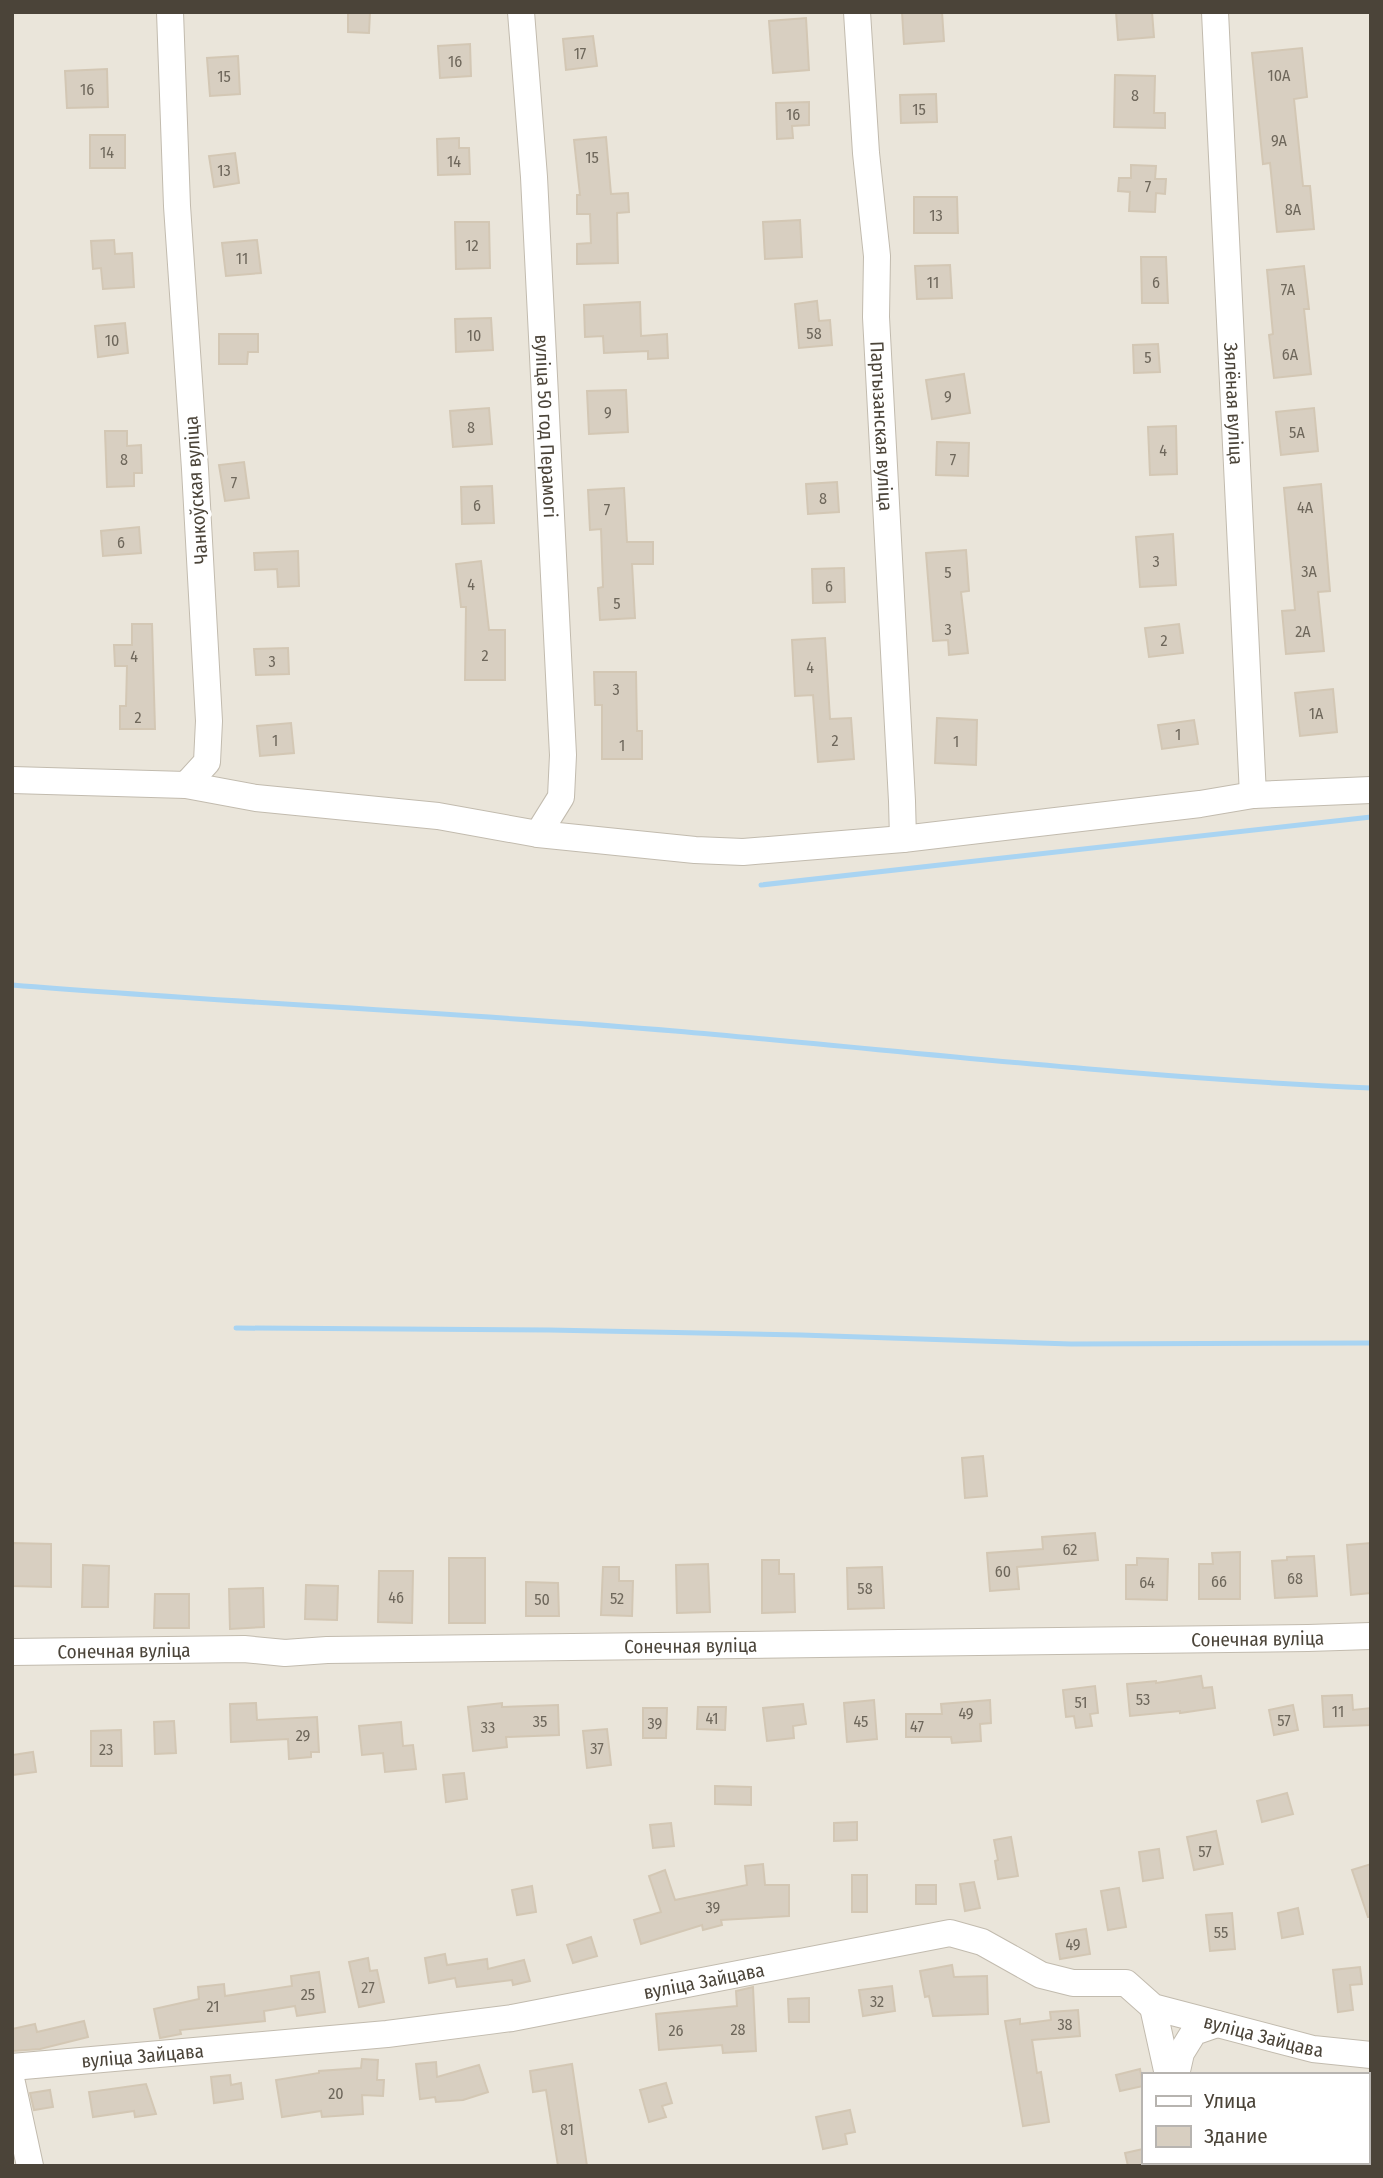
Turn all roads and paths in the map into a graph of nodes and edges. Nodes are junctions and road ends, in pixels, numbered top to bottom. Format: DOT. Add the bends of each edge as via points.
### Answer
graph roads {
  1 [pos="170,12"];
  2 [pos="521,12"];
  3 [pos="857,12"];
  4 [pos="1215,12"];
  5 [pos="12,779"];
  6 [pos="186,785"];
  7 [pos="1371,790"];
  8 [pos="1252,795"];
  9 [pos="538,834"];
  10 [pos="903,839"];
  11 [pos="1371,1636"];
  12 [pos="12,1652"];
  13 [pos="1153,2007"];
  14 [pos="1217,2024"];
  15 [pos="1371,2055"];
  16 [pos="12,2067"];
  17 [pos="1168,2073"];
  18 [pos="1176,2073"];
  19 [pos="12,2083"];
  20 [pos="30,2166"];
  1 -- 6 [label="street, Чанкоўская вуліца" via="177,206 209,721 207,762"];
  2 -- 9 [label="street, вуліца 50 год Перамогі" via="534,177 563,755 561,797"];
  3 -- 10 [label="street, Партызанская вуліца" via="877,256 876,317"];
  4 -- 8 [label="street, Зялёная вуліца"];
  5 -- 6 [label="street"];
  6 -- 9 [label="street" via="256,798 438,816"];
  7 -- 8 [label="street"];
  8 -- 10 [label="street"];
  9 -- 10 [label="street" via="743,852"];
  11 -- 12 [label="street, Сонечная вуліца" via="285,1653 244,1649"];
  13 -- 14 [label="street, вуліца Зайцава"];
  13 -- 16 [label="street, вуліца Зайцава" via="1126,1983 1073,1983 1041,1975 982,1941 950,1933 512,2018 387,2034"];
  13 -- 17 [label="street"];
  14 -- 15 [label="street, вуліца Зайцава" via="1313,2049"];
  14 -- 18 [label="street" via="1194,2032 1181,2053"];
  19 -- 20 [label="street"];
}
